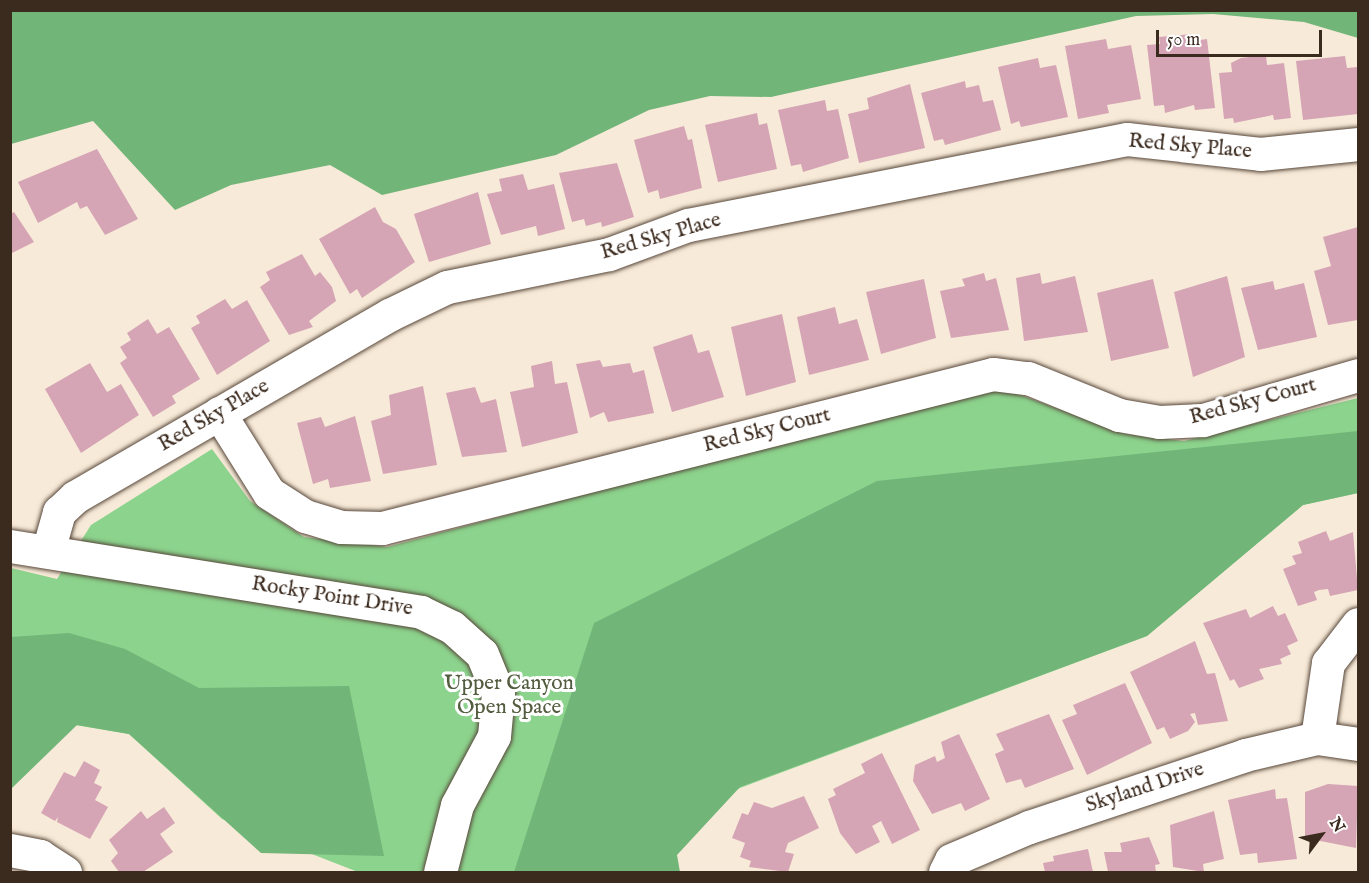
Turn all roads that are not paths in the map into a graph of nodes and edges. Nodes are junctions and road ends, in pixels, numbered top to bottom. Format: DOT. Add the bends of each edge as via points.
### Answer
graph roads {
  1 [pos="1359,144"];
  2 [pos="1359,375"];
  3 [pos="219,413"];
  4 [pos="10,546"];
  5 [pos="48,551"];
  6 [pos="1359,624"];
  7 [pos="1317,738"];
  8 [pos="1359,744"];
  9 [pos="10,850"];
  10 [pos="65,873"];
  11 [pos="440,873"];
  12 [pos="945,873"];
  1 -- 3 [label="street, Red Sky Place" via="1260,154 1127,139 688,225 609,254 447,287"];
  2 -- 3 [label="street, Red Sky Court" via="1203,420 1159,422 1119,415 1028,378 993,374 382,528 341,527 305,516 269,493"];
  3 -- 5 [label="street, Red Sky Place" via="75,497 59,512"];
  4 -- 5 [label="street, Rocky Point Drive"];
  5 -- 11 [label="street, Rocky Point Drive" via="421,612 452,627 482,654 498,693 494,736 457,805"];
  6 -- 7 [label="street" via="1328,663"];
  7 -- 8 [label="street, Skyland Drive"];
  7 -- 12 [label="street, Skyland Drive" via="1245,755 1029,827 951,860"];
  9 -- 10 [label="street" via="40,856"];
}
